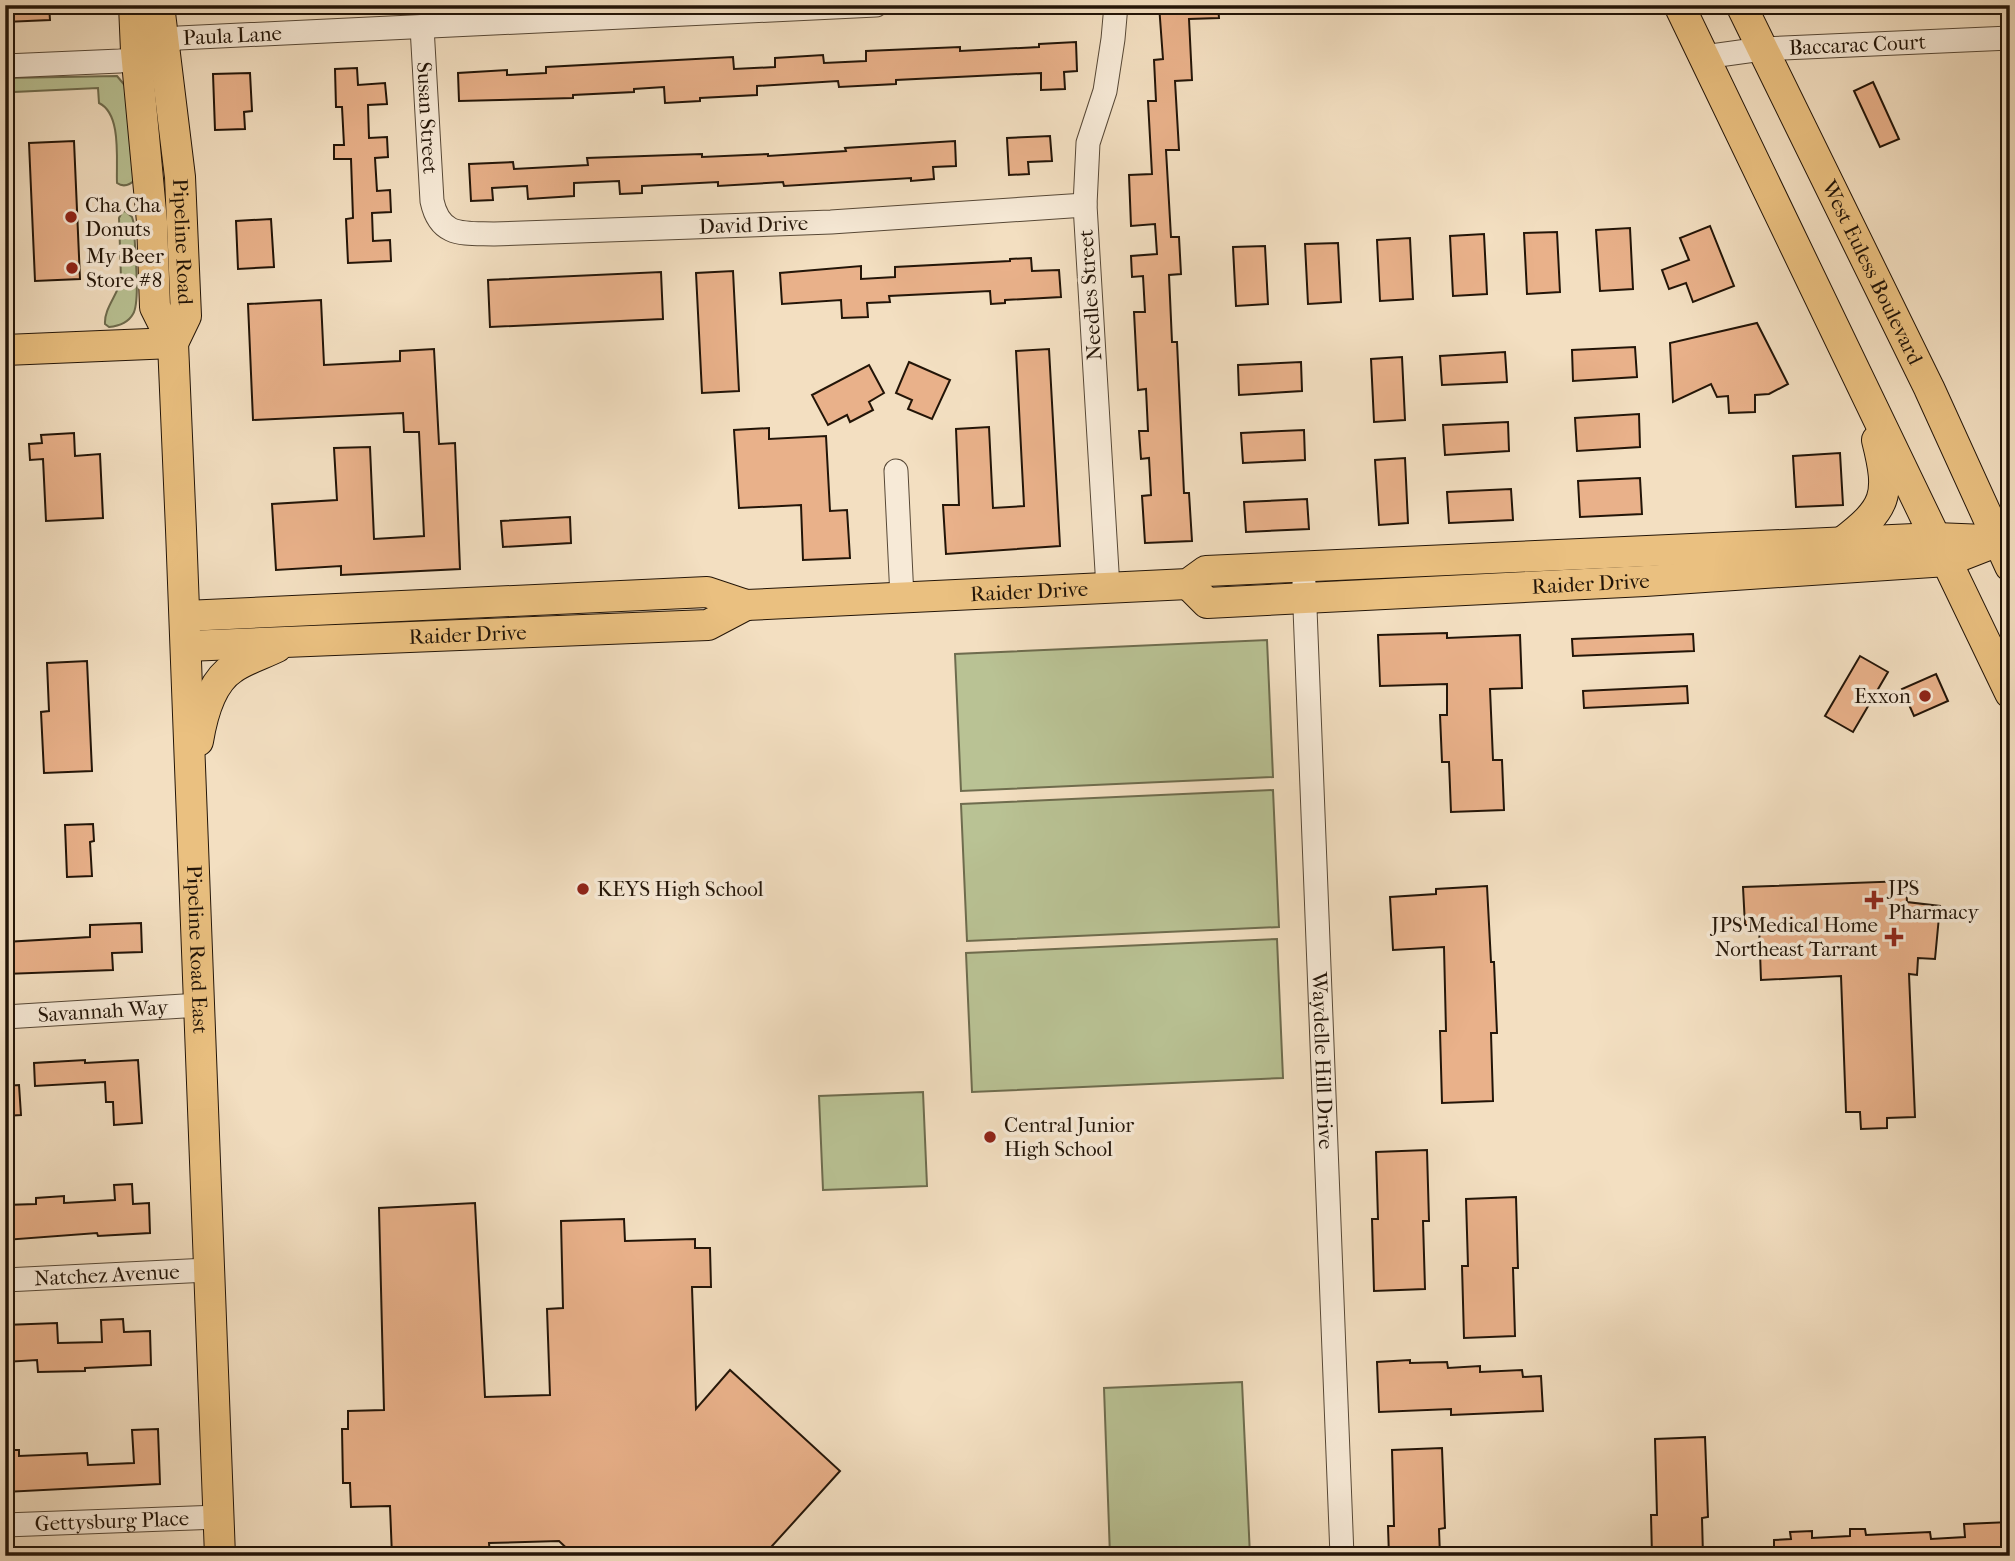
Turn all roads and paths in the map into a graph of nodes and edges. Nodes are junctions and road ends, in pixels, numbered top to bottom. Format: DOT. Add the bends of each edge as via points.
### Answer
graph roads {
  1 [pos="134,5"];
  2 [pos="159,5"];
  3 [pos="876,5"];
  4 [pos="1116,5"];
  5 [pos="1679,5"];
  6 [pos="1741,5"];
  7 [pos="422,27"];
  8 [pos="2010,38"];
  9 [pos="150,47"];
  10 [pos="1762,49"];
  11 [pos="1704,57"];
  12 [pos="5,66"];
  13 [pos="1084,205"];
  14 [pos="434,208"];
  15 [pos="173,343"];
  16 [pos="5,350"];
  17 [pos="1865,392"];
  18 [pos="896,471"];
  19 [pos="1941,550"];
  20 [pos="2006,550"];
  21 [pos="1847,554"];
  22 [pos="1711,563"];
  23 [pos="1303,566"];
  24 [pos="1188,584"];
  25 [pos="1108,588"];
  26 [pos="902,598"];
  27 [pos="1304,598"];
  28 [pos="746,605"];
  29 [pos="389,607"];
  30 [pos="184,616"];
  31 [pos="1974,618"];
  32 [pos="391,637"];
  33 [pos="288,641"];
  34 [pos="186,646"];
  35 [pos="2010,693"];
  36 [pos="191,775"];
  37 [pos="200,1005"];
  38 [pos="5,1017"];
  39 [pos="208,1270"];
  40 [pos="5,1280"];
  41 [pos="219,1517"];
  42 [pos="5,1525"];
  43 [pos="220,1556"];
  44 [pos="1342,1556"];
  1 -- 9 [label="main road, Pipeline Road"];
  2 -- 9 [label="main road, Pipeline Road"];
  3 -- 7 [label="street, Paula Lane"];
  4 -- 13 [label="street, Needles Street" via="1105,91 1087,143"];
  5 -- 11 [label="main road"];
  6 -- 10 [label="main road, West Euless Boulevard"];
  7 -- 9 [label="street, Paula Lane" via="179,38"];
  7 -- 14 [label="street, Susan Street"];
  8 -- 10 [label="street, Baccarac Court"];
  9 -- 12 [label="street, Paula Lane" via="120,61"];
  9 -- 15 [label="main road, Pipeline Road" via="180,177 186,316"];
  10 -- 11 [label="street, Baccarac Court"];
  10 -- 20 [label="main road, West Euless Boulevard"];
  11 -- 17 [label="main road"];
  13 -- 14 [label="street, David Drive" via="831,222 494,234 454,232 442,224"];
  13 -- 25 [label="street, Needles Street"];
  15 -- 16 [label="main road"];
  15 -- 30 [label="main road, Pipeline Road East"];
  17 -- 19 [label="main road"];
  17 -- 21 [label="main road" via="1884,467 1884,489 1881,502"];
  18 -- 26 [label="street"];
  19 -- 20 [label="main road, Raider Drive"];
  19 -- 21 [label="main road, Raider Drive"];
  19 -- 31 [label="main road"];
  21 -- 22 [label="main road, Raider Drive"];
  21 -- 31 [label="main road" via="1877,568 1923,580 1953,596"];
  22 -- 23 [label="main road, Raider Drive"];
  22 -- 27 [label="main road, Raider Drive"];
  23 -- 24 [label="main road, Raider Drive" via="1206,571"];
  23 -- 27 [label="street, Waydelle Hill Drive"];
  24 -- 25 [label="main road, Raider Drive"];
  24 -- 27 [label="main road, Raider Drive" via="1207,603"];
  25 -- 26 [label="main road, Raider Drive"];
  26 -- 28 [label="main road, Raider Drive"];
  27 -- 44 [label="street, Waydelle Hill Drive"];
  28 -- 29 [label="main road, Raider Drive" via="707,593"];
  28 -- 32 [label="main road, Raider Drive" via="708,625"];
  29 -- 30 [label="main road, Raider Drive"];
  29 -- 32 [label="main road"];
  30 -- 34 [label="main road, Pipeline Road East"];
  31 -- 35 [label="main road"];
  32 -- 33 [label="main road, Raider Drive"];
  33 -- 34 [label="main road, Raider Drive"];
  33 -- 36 [label="main road" via="230,669 217,685 202,720"];
  34 -- 36 [label="main road, Pipeline Road East"];
  36 -- 37 [label="main road, Pipeline Road East"];
  37 -- 38 [label="street, Savannah Way"];
  37 -- 39 [label="main road, Pipeline Road East"];
  39 -- 40 [label="street, Natchez Avenue"];
  39 -- 41 [label="main road, Pipeline Road East"];
  41 -- 42 [label="street, Gettysburg Place"];
  41 -- 43 [label="main road, Pipeline Road East"];
}
